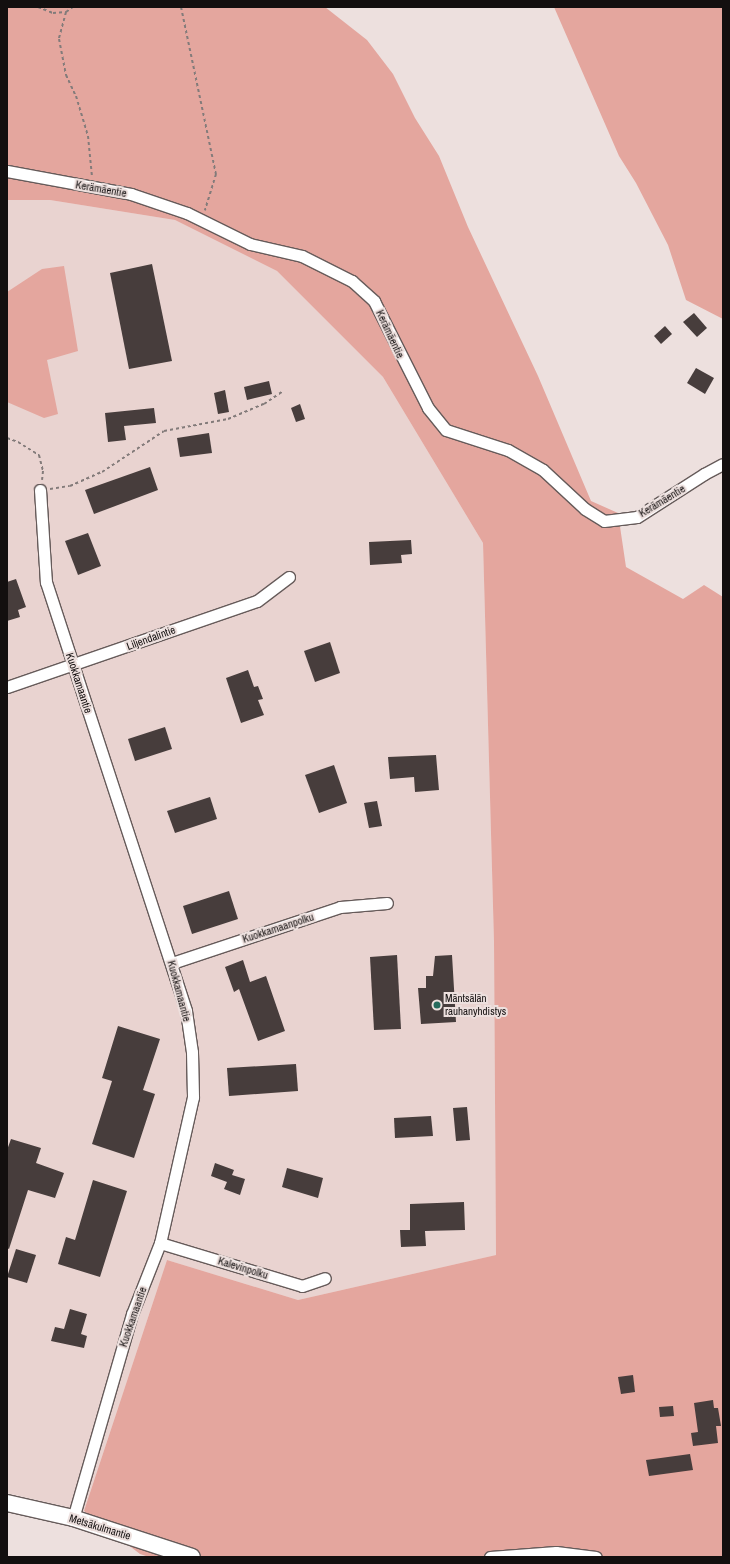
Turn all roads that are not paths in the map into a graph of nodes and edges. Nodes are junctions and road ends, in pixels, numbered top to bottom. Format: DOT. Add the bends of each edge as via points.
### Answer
graph roads {
  1 [pos="7,171"];
  2 [pos="723,464"];
  3 [pos="40,490"];
  4 [pos="289,577"];
  5 [pos="73,666"];
  6 [pos="7,687"];
  7 [pos="387,903"];
  8 [pos="172,963"];
  9 [pos="160,1243"];
  10 [pos="325,1278"];
  11 [pos="7,1503"];
  12 [pos="73,1518"];
  13 [pos="192,1557"];
  14 [pos="490,1557"];
  15 [pos="596,1557"];
  1 -- 2 [label="street, Kerämäentie" via="131,194 202,220 250,244 315,261 352,281 374,301 428,408 446,430 508,450 543,470 585,509 604,521 637,517"];
  3 -- 5 [label="street, Kuokkamaantie" via="46,582"];
  4 -- 5 [label="street, Liljendalintie" via="257,601"];
  5 -- 6 [label="street, Liljendalintie"];
  5 -- 8 [label="street, Kuokkamaantie"];
  7 -- 8 [label="street, Kuokkamaanpolku" via="340,907"];
  8 -- 9 [label="street, Kuokkamaantie" via="186,1011 192,1052 194,1097"];
  9 -- 10 [label="street, Kalevinpolku" via="302,1286"];
  9 -- 12 [label="street, Kuokkamaantie" via="132,1314"];
  11 -- 12 [label="street, Metsäkulmantie"];
  12 -- 13 [label="street, Metsäkulmantie"];
  14 -- 15 [label="street" via="556,1552"];
}
